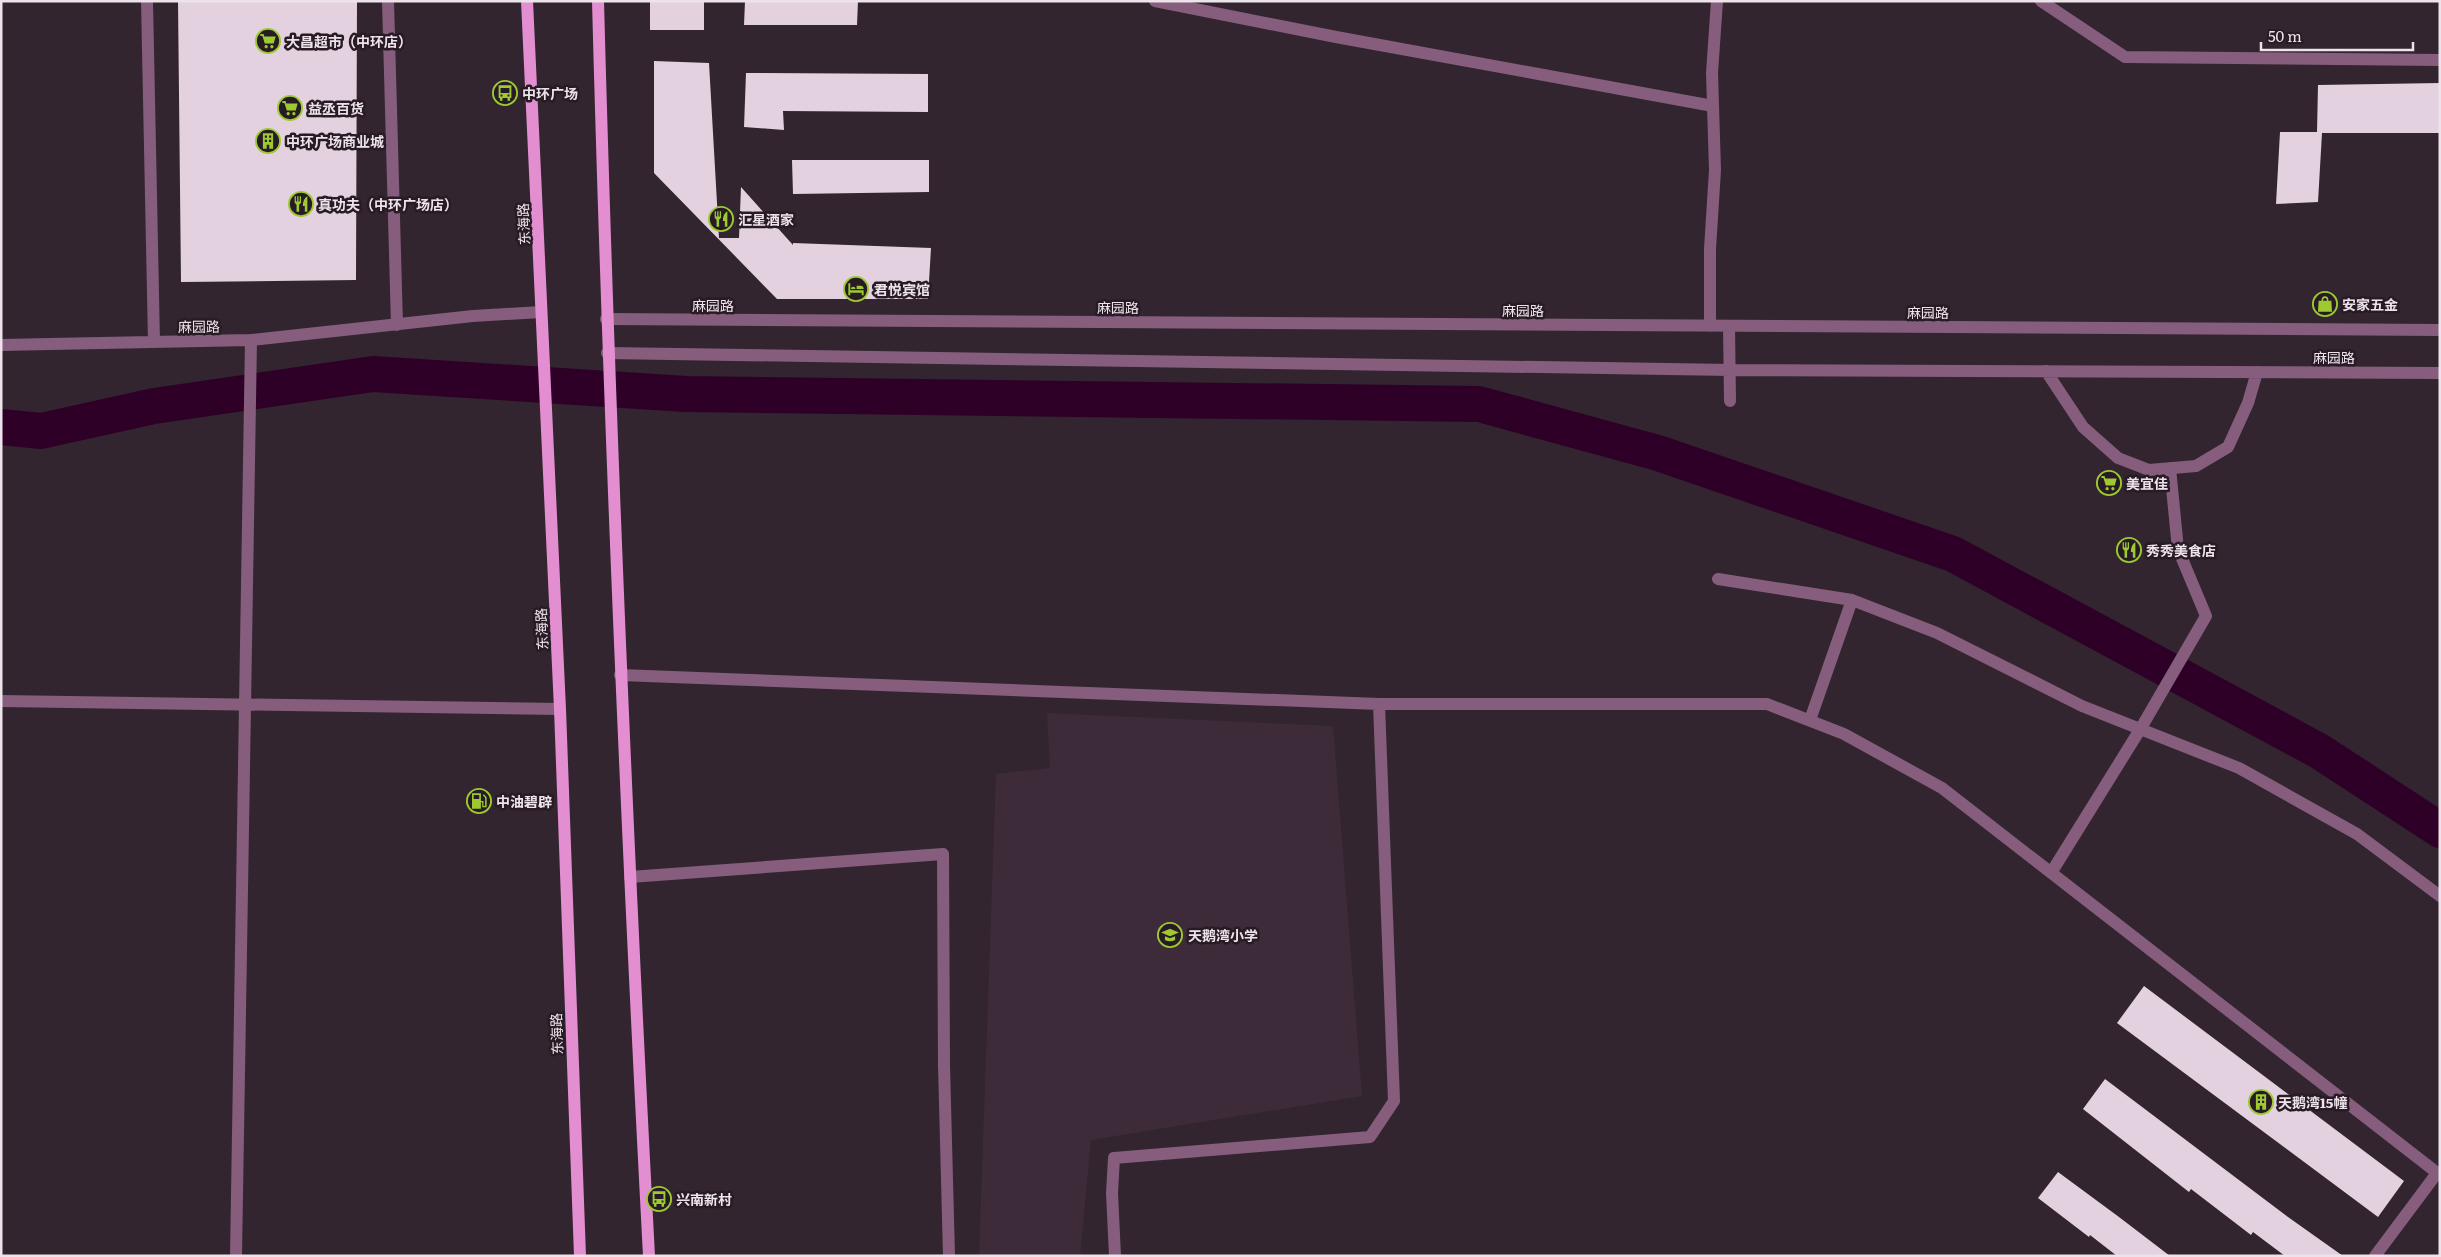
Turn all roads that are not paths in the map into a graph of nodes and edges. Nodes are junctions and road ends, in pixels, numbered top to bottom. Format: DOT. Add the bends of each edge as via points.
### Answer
graph roads {
  1 [pos="147,1"];
  2 [pos="388,1"];
  3 [pos="527,1"];
  4 [pos="598,1"];
  5 [pos="1156,1"];
  6 [pos="1717,1"];
  7 [pos="2042,1"];
  8 [pos="2440,60"];
  9 [pos="1713,106"];
  10 [pos="542,313"];
  11 [pos="606,319"];
  12 [pos="397,325"];
  13 [pos="1710,326"];
  14 [pos="1728,326"];
  15 [pos="2440,330"];
  16 [pos="251,341"];
  17 [pos="154,342"];
  18 [pos="1,345"];
  19 [pos="607,354"];
  20 [pos="1731,370"];
  21 [pos="2046,371"];
  22 [pos="2257,372"];
  23 [pos="2440,372"];
  24 [pos="1730,401"];
  25 [pos="2170,468"];
  26 [pos="1718,579"];
  27 [pos="1852,600"];
  28 [pos="620,675"];
  29 [pos="1,701"];
  30 [pos="245,704"];
  31 [pos="1379,704"];
  32 [pos="560,709"];
  33 [pos="1810,720"];
  34 [pos="2141,728"];
  35 [pos="2051,873"];
  36 [pos="630,877"];
  37 [pos="2440,896"];
  38 [pos="2438,1174"];
  39 [pos="236,1256"];
  40 [pos="580,1256"];
  41 [pos="649,1256"];
  42 [pos="949,1256"];
  43 [pos="1115,1256"];
  44 [pos="2375,1256"];
  1 -- 17 [label="street"];
  2 -- 12 [label="street"];
  3 -- 10 [label="main road, 东海路"];
  4 -- 11 [label="main road"];
  5 -- 9 [label="street" via="1336,38"];
  6 -- 9 [label="street"];
  7 -- 8 [label="street" via="2125,57"];
  9 -- 13 [label="street" via="1715,170"];
  10 -- 12 [label="street, 麻园路" via="473,316"];
  10 -- 32 [label="main road, 东海路"];
  11 -- 13 [label="street, 麻园路"];
  11 -- 19 [label="main road"];
  12 -- 16 [label="street, 麻园路"];
  13 -- 14 [label="street, 麻园路"];
  14 -- 15 [label="street, 麻园路"];
  14 -- 20 [label="street"];
  16 -- 17 [label="street, 麻园路"];
  16 -- 30 [label="street"];
  17 -- 18 [label="street, 麻园路"];
  19 -- 20 [label="street, 麻园路"];
  19 -- 28 [label="main road"];
  20 -- 21 [label="street, 麻园路"];
  20 -- 24 [label="street"];
  21 -- 22 [label="street, 麻园路"];
  21 -- 25 [label="street" via="2083,427 2118,458 2149,470"];
  22 -- 23 [label="street, 麻园路"];
  22 -- 25 [label="street" via="2248,403 2228,447 2196,466"];
  25 -- 34 [label="street" via="2178,549 2206,616"];
  26 -- 27 [label="street"];
  27 -- 33 [label="street"];
  27 -- 34 [label="street" via="1937,632 2082,706"];
  28 -- 31 [label="street"];
  28 -- 36 [label="main road"];
  29 -- 30 [label="street"];
  30 -- 32 [label="street"];
  30 -- 39 [label="street"];
  31 -- 33 [label="street" via="1767,704"];
  31 -- 43 [label="street" via="1394,1101 1370,1137 1114,1158"];
  32 -- 40 [label="main road, 东海路"];
  33 -- 35 [label="street" via="1844,734 1942,788"];
  34 -- 35 [label="street"];
  34 -- 37 [label="street" via="2239,768 2357,834"];
  35 -- 38 [label="street"];
  36 -- 41 [label="main road"];
  36 -- 42 [label="street" via="943,854"];
  38 -- 44 [label="street"];
}
